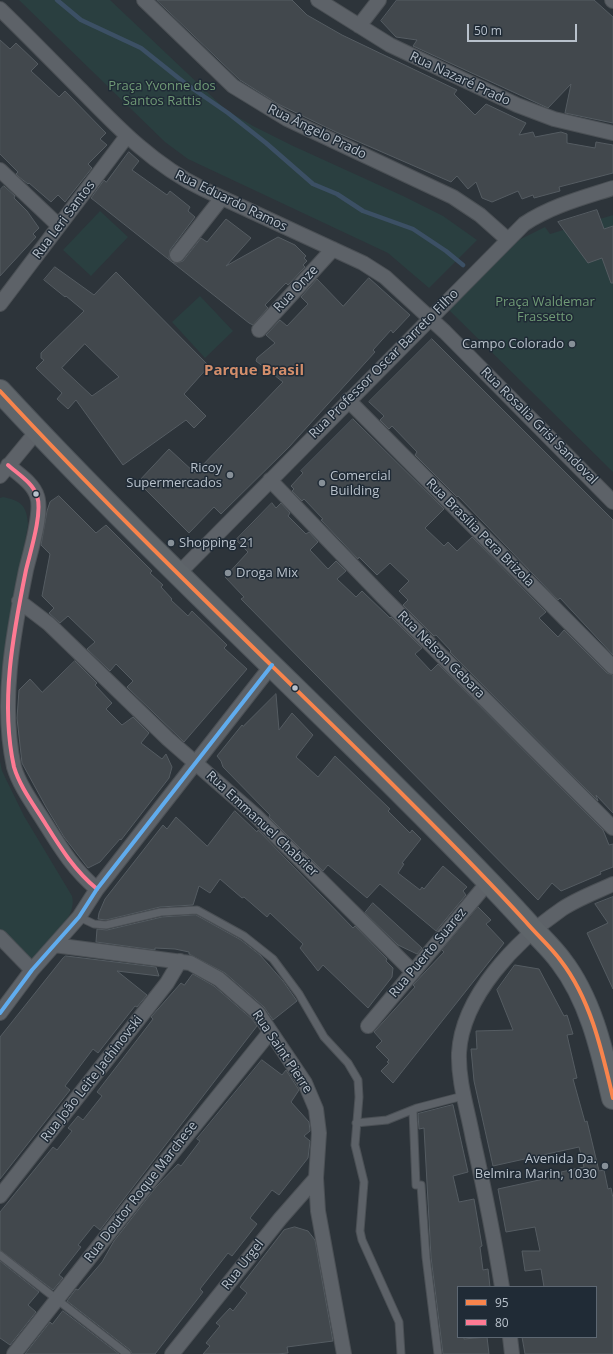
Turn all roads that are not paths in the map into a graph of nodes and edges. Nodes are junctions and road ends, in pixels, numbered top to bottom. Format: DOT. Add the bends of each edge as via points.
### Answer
graph roads {
  1 [pos="144,0"];
  2 [pos="318,0"];
  3 [pos="379,0"];
  4 [pos="0,9"];
  5 [pos="359,26"];
  6 [pos="613,133"];
  7 [pos="127,136"];
  8 [pos="0,170"];
  9 [pos="613,188"];
  10 [pos="221,199"];
  11 [pos="59,226"];
  12 [pos="507,239"];
  13 [pos="333,249"];
  14 [pos="177,255"];
  15 [pos="0,304"];
  16 [pos="430,317"];
  17 [pos="259,330"];
  18 [pos="0,391"];
  19 [pos="348,400"];
  20 [pos="37,431"];
  21 [pos="4,471"];
  22 [pos="270,480"];
  23 [pos="613,502"];
  24 [pos="178,574"];
  25 [pos="20,601"];
  26 [pos="272,665"];
  27 [pos="613,667"];
  28 [pos="194,762"];
  29 [pos="613,828"];
  30 [pos="489,880"];
  31 [pos="613,884"];
  32 [pos="97,888"];
  33 [pos="80,917"];
  34 [pos="533,931"];
  35 [pos="0,937"];
  36 [pos="54,945"];
  37 [pos="180,961"];
  38 [pos="32,970"];
  39 [pos="412,971"];
  40 [pos="0,1013"];
  41 [pos="368,1026"];
  42 [pos="270,1032"];
  43 [pos="463,1096"];
  44 [pos="613,1098"];
  45 [pos="413,1111"];
  46 [pos="356,1123"];
  47 [pos="316,1178"];
  48 [pos="0,1196"];
  49 [pos="0,1255"];
  50 [pos="502,1286"];
  51 [pos="57,1300"];
  52 [pos="510,1338"];
  53 [pos="14,1354"];
  54 [pos="127,1354"];
  55 [pos="172,1354"];
  56 [pos="344,1354"];
  57 [pos="401,1354"];
  58 [pos="438,1354"];
  59 [pos="512,1354"];
  1 -- 12 [label="street, Rua Ângelo Prado" via="233,86 287,119 453,197"];
  2 -- 5 [label="street, Rua Nazaré Prado"];
  3 -- 5 [label="street"];
  4 -- 7 [label="street, Rua Eduardo Ramos"];
  5 -- 6 [label="street, Rua Nazaré Prado" via="390,45 517,105 554,119"];
  7 -- 10 [label="street, Rua Eduardo Ramos" via="159,164"];
  7 -- 11 [label="street, Rua Leri Santos"];
  8 -- 11 [label="street"];
  9 -- 12 [label="street, Rua Professor Oscar Barreto Filho" via="564,203 538,215"];
  10 -- 13 [label="street, Rua Eduardo Ramos"];
  10 -- 14 [label="street"];
  11 -- 15 [label="street, Rua Leri Santos"];
  12 -- 16 [label="street, Rua Professor Oscar Barreto Filho"];
  13 -- 16 [label="street, Rua Eduardo Ramos" via="385,277"];
  13 -- 17 [label="street, Rua Onze"];
  16 -- 19 [label="street, Rua Professor Oscar Barreto Filho"];
  16 -- 23 [label="street, Rua Rosalia Grisi Sandoval"];
  18 -- 20 [label="main road"];
  19 -- 22 [label="street, Rua Professor Oscar Barreto Filho"];
  19 -- 27 [label="street, Rua Brasília Pera Brizola"];
  20 -- 21 [label="street"];
  20 -- 24 [label="main road"];
  21 -- 25 [label="street" via="34,489 38,500 34,537"];
  22 -- 24 [label="street, Rua Professor Oscar Barreto Filho"];
  22 -- 29 [label="street, Rua Nelson Gebara"];
  24 -- 26 [label="main road"];
  25 -- 28 [label="street, Rua Emmanuel Chabrier" via="49,624"];
  25 -- 32 [label="street" via="9,655 5,694 7,743 16,772 55,840 80,874"];
  26 -- 28 [label="street"];
  26 -- 30 [label="main road"];
  28 -- 32 [label="street"];
  28 -- 39 [label="street, Rua Emmanuel Chabrier" via="282,841"];
  30 -- 34 [label="main road"];
  30 -- 39 [label="street, Rua Puerto Suarez"];
  31 -- 34 [label="street" via="563,908"];
  32 -- 33 [label="street"];
  33 -- 36 [label="street"];
  33 -- 46 [label="lane" via="94,924 106,925 161,912 193,909 244,936 273,959 324,1037 354,1071 359,1086"];
  34 -- 43 [label="street" via="492,975 472,1006 459,1052"];
  34 -- 44 [label="main road" via="561,960 575,983 600,1043"];
  35 -- 38 [label="street"];
  36 -- 37 [label="street, Rua Saint Pierre"];
  36 -- 38 [label="street"];
  37 -- 42 [label="street, Rua Saint Pierre" via="204,970 234,990 258,1013"];
  37 -- 48 [label="street, Rua João Leite Jachinovski" via="167,983"];
  38 -- 40 [label="street"];
  39 -- 41 [label="street, Rua Puerto Suarez"];
  42 -- 47 [label="street, Rua Saint Pierre" via="302,1078 314,1101 320,1134"];
  42 -- 51 [label="street, Rua Doutor Roque Marchese"];
  43 -- 45 [label="lane"];
  43 -- 50 [label="street" via="486,1197"];
  45 -- 46 [label="lane" via="387,1120"];
  45 -- 58 [label="lane" via="416,1185 421,1185 426,1257"];
  46 -- 57 [label="lane" via="355,1145 364,1182 360,1231 399,1322"];
  47 -- 55 [label="street, Rua Urgel"];
  47 -- 56 [label="street, Rua Saint Pierre" via="318,1211"];
  49 -- 51 [label="lane"];
  51 -- 53 [label="street, Rua Doutor Roque Marchese"];
  51 -- 54 [label="lane"];
  52 -- 59 [label="street"];
}
